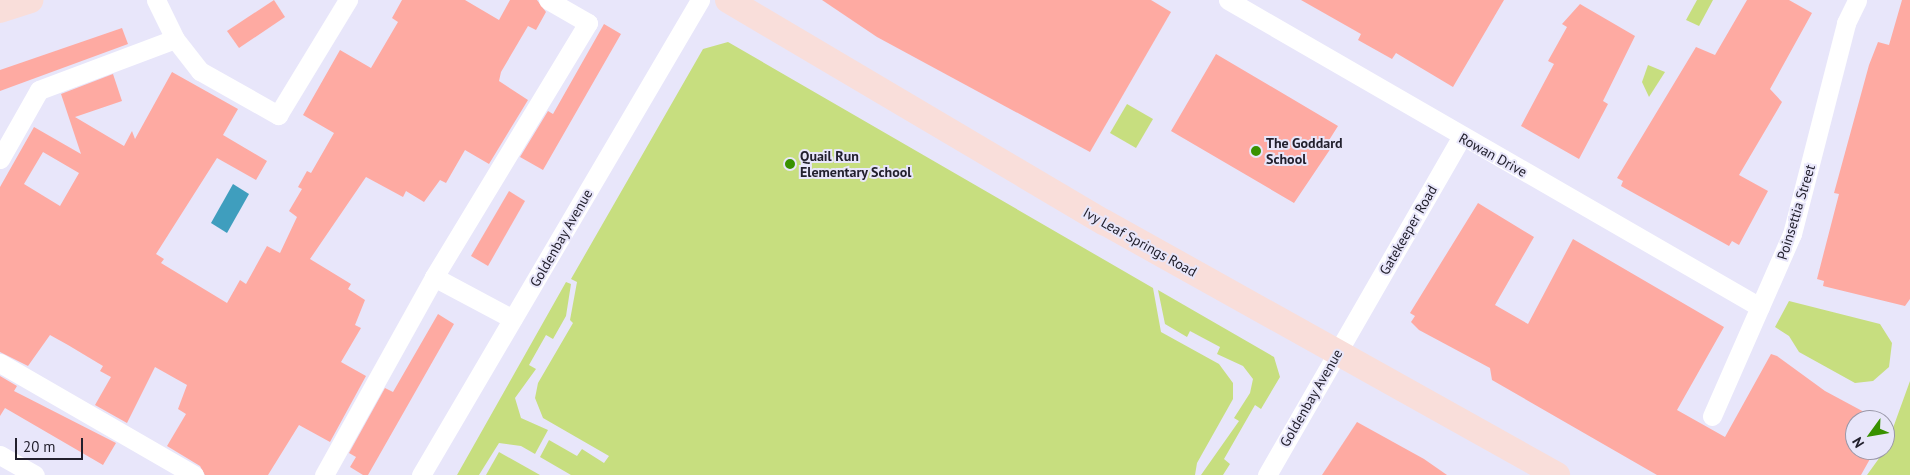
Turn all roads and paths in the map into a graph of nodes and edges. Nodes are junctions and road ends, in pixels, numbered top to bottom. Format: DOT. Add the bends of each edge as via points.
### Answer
graph roads {
  1 [pos="30,0"];
  2 [pos="156,0"];
  3 [pos="348,0"];
  4 [pos="548,0"];
  5 [pos="700,0"];
  6 [pos="728,0"];
  7 [pos="1228,0"];
  8 [pos="1858,0"];
  9 [pos="0,10"];
  10 [pos="175,39"];
  11 [pos="1461,138"];
  12 [pos="0,159"];
  13 [pos="434,276"];
  14 [pos="1760,307"];
  15 [pos="514,319"];
  16 [pos="1356,321"];
  17 [pos="1338,351"];
  18 [pos="0,362"];
  19 [pos="1712,416"];
  20 [pos="0,455"];
  21 [pos="35,475"];
  22 [pos="194,475"];
  23 [pos="324,475"];
  24 [pos="421,475"];
  25 [pos="1267,475"];
  26 [pos="1557,475"];
  1 -- 9 [label="street"];
  2 -- 10 [label="street"];
  3 -- 10 [label="street" via="278,115 200,71"];
  4 -- 13 [label="street" via="588,23"];
  5 -- 15 [label="street, Goldenbay Avenue"];
  6 -- 17 [label="street, Ivy Leaf Springs Road" via="1104,222"];
  7 -- 11 [label="street, Rowan Drive"];
  8 -- 14 [label="street, Poinsettia Street" via="1846,23 1792,234"];
  10 -- 12 [label="street" via="39,90"];
  11 -- 14 [label="street, Rowan Drive"];
  11 -- 16 [label="street, Gatekeeper Road"];
  13 -- 15 [label="street"];
  13 -- 23 [label="street"];
  14 -- 19 [label="street, Poinsettia Street"];
  15 -- 24 [label="street, Goldenbay Avenue"];
  16 -- 17 [label="street, Goldenbay Avenue"];
  17 -- 25 [label="street, Goldenbay Avenue"];
  17 -- 26 [label="street, Ivy Leaf Springs Road"];
  18 -- 22 [label="street"];
  20 -- 21 [label="street"];
}
